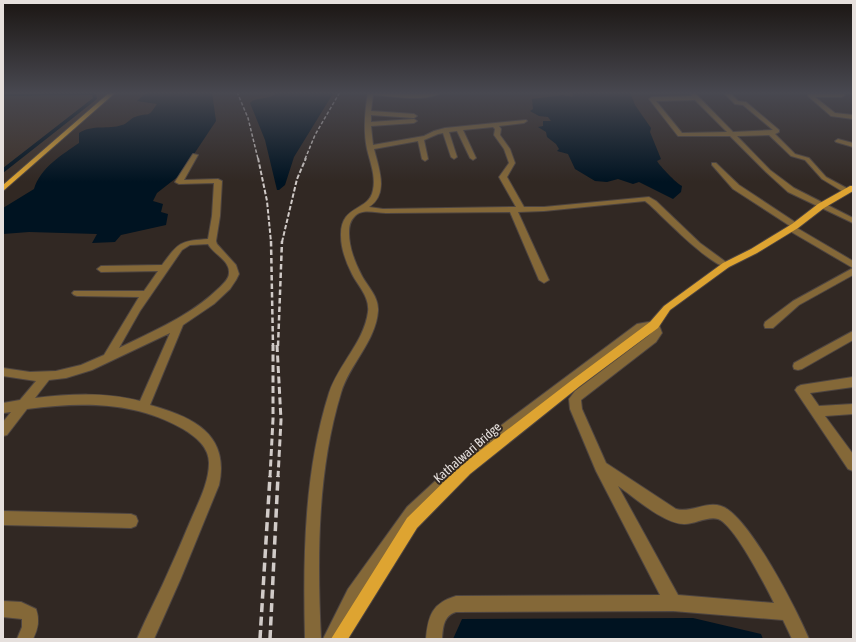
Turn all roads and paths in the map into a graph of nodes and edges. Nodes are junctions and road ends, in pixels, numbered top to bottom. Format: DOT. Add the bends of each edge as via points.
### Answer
graph roads {
  1 [pos="80,122"];
  2 [pos="386,122"];
  3 [pos="517,122"];
  4 [pos="670,122"];
  5 [pos="722,122"];
  6 [pos="766,122"];
  7 [pos="367,124"];
  8 [pos="495,125"];
  9 [pos="459,129"];
  10 [pos="445,130"];
  11 [pos="771,133"];
  12 [pos="734,134"];
  13 [pos="421,139"];
  14 [pos="838,141"];
  15 [pos="853,145"];
  16 [pos="370,148"];
  17 [pos="195,155"];
  18 [pos="454,157"];
  19 [pos="473,158"];
  20 [pos="425,160"];
  21 [pos="714,164"];
  22 [pos="3,189"];
  23 [pos="851,189"];
  24 [pos="821,206"];
  25 [pos="361,209"];
  26 [pos="517,209"];
  27 [pos="853,221"];
  28 [pos="793,227"];
  29 [pos="212,241"];
  30 [pos="726,265"];
  31 [pos="853,265"];
  32 [pos="164,268"];
  33 [pos="101,269"];
  34 [pos="853,271"];
  35 [pos="544,280"];
  36 [pos="77,293"];
  37 [pos="147,294"];
  38 [pos="179,324"];
  39 [pos="654,325"];
  40 [pos="769,325"];
  41 [pos="853,335"];
  42 [pos="108,358"];
  43 [pos="798,366"];
  44 [pos="3,372"];
  45 [pos="45,377"];
  46 [pos="853,382"];
  47 [pos="24,404"];
  48 [pos="144,406"];
  49 [pos="3,408"];
  50 [pos="853,409"];
  51 [pos="816,411"];
  52 [pos="3,431"];
  53 [pos="853,465"];
  54 [pos="601,467"];
  55 [pos="3,518"];
  56 [pos="131,521"];
  57 [pos="673,603"];
  58 [pos="3,609"];
  59 [pos="788,612"];
  60 [pos="25,639"];
  61 [pos="145,639"];
  62 [pos="312,639"];
  63 [pos="331,639"];
  64 [pos="338,639"];
  65 [pos="434,639"];
  66 [pos="801,639"];
  1 -- 22 [label="main road"];
  2 -- 7 [label="street"];
  3 -- 8 [label="street"];
  4 -- 12 [label="street" via="680,135"];
  5 -- 12 [label="street"];
  6 -- 11 [label="street" via="776,130"];
  7 -- 16 [label="street"];
  8 -- 9 [label="street"];
  8 -- 26 [label="street" via="498,129 497,135 507,149 512,163 503,177"];
  9 -- 10 [label="street"];
  9 -- 19 [label="street"];
  10 -- 13 [label="street" via="433,132"];
  10 -- 18 [label="street"];
  11 -- 12 [label="street"];
  11 -- 23 [label="street" via="793,155 807,159 824,178"];
  12 -- 24 [label="street" via="768,171 791,190"];
  13 -- 16 [label="street"];
  13 -- 20 [label="street"];
  14 -- 15 [label="street"];
  16 -- 25 [label="street" via="378,190 372,200"];
  17 -- 29 [label="street" via="179,181 183,183 218,180"];
  21 -- 28 [label="street" via="736,187"];
  23 -- 24 [label="main road, Kathalwari Bridge"];
  24 -- 27 [label="street"];
  24 -- 28 [label="main road, Kathalwari Bridge"];
  25 -- 26 [label="street"];
  25 -- 62 [label="street" via="346,220 345,236 349,260 372,300 373,312 363,338 335,391 323,440 313,514"];
  26 -- 30 [label="street" via="648,200 697,245"];
  26 -- 35 [label="street"];
  28 -- 30 [label="main road, Kathalwari Bridge"];
  28 -- 31 [label="street"];
  29 -- 32 [label="street" via="188,242 181,245"];
  29 -- 38 [label="street" via="230,262 233,278 212,299"];
  30 -- 39 [label="main road, Kathalwari Bridge" via="667,308"];
  32 -- 33 [label="street"];
  32 -- 37 [label="street"];
  34 -- 40 [label="street" via="796,303"];
  36 -- 37 [label="street"];
  37 -- 42 [label="street"];
  38 -- 42 [label="street"];
  38 -- 48 [label="street"];
  39 -- 54 [label="street" via="658,333 652,339 575,399 576,409"];
  39 -- 63 [label="street" via="641,326 475,452 412,512 354,595"];
  39 -- 64 [label="main road, Kathalwari Bridge" via="465,470 412,523"];
  41 -- 43 [label="street"];
  42 -- 45 [label="street" via="77,371"];
  44 -- 45 [label="street" via="19,376"];
  45 -- 47 [label="street"];
  46 -- 51 [label="street" via="801,390"];
  47 -- 48 [label="street" via="81,399 112,400"];
  47 -- 49 [label="street"];
  47 -- 52 [label="street"];
  48 -- 61 [label="street" via="196,430 211,445 216,470 202,514"];
  50 -- 51 [label="street"];
  51 -- 53 [label="street"];
  54 -- 57 [label="street"];
  54 -- 59 [label="street" via="676,516 686,517 714,511 727,515 742,534"];
  55 -- 56 [label="street"];
  57 -- 59 [label="street"];
  57 -- 65 [label="street" via="449,605 439,612"];
  58 -- 60 [label="street" via="18,610 30,615 30,628"];
  59 -- 66 [label="street"];
}
